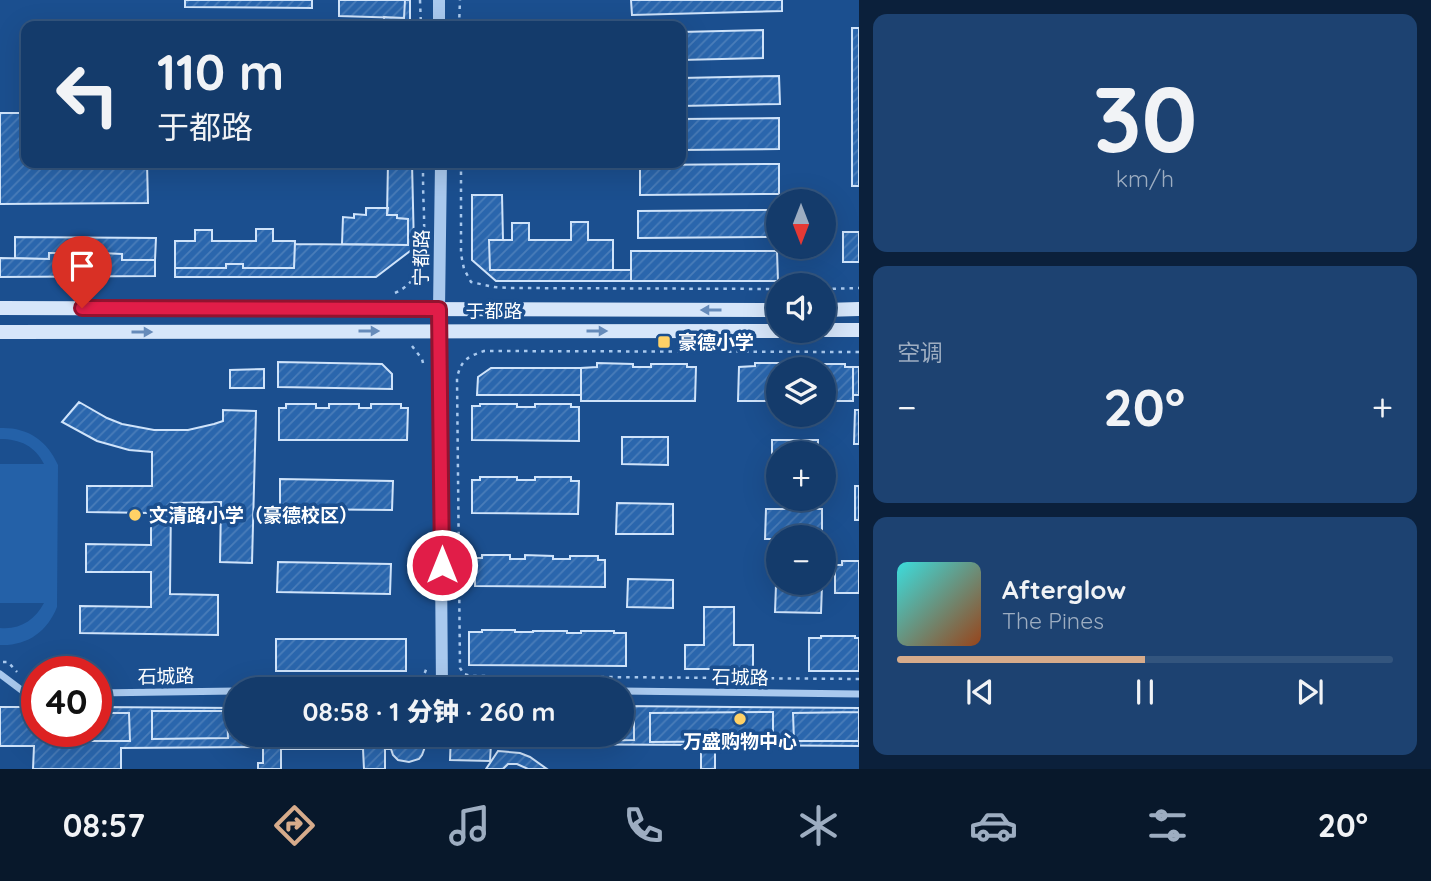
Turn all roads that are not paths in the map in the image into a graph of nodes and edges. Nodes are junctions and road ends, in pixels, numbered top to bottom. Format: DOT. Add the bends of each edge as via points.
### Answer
graph roads {
  1 [pos="439,0"];
  2 [pos="439,21"];
  3 [pos="441,168"];
  4 [pos="0,308"];
  5 [pos="439,309"];
  6 [pos="859,309"];
  7 [pos="766,310"];
  8 [pos="836,310"];
  9 [pos="836,330"];
  10 [pos="859,330"];
  11 [pos="440,331"];
  12 [pos="766,331"];
  13 [pos="0,332"];
  14 [pos="0,674"];
  15 [pos="442,677"];
  16 [pos="21,690"];
  17 [pos="224,691"];
  18 [pos="634,691"];
  19 [pos="112,693"];
  20 [pos="859,694"];
  1 -- 2 [label="street"];
  3 -- 5 [label="street, 宁都路"];
  4 -- 5 [label="main road, 于都路"];
  7 -- 5 [label="main road, 于都路, one-way"];
  5 -- 11 [label="street, 宁都路"];
  6 -- 8 [label="main road"];
  9 -- 10 [label="main road"];
  11 -- 12 [label="main road, 于都路, one-way"];
  13 -- 11 [label="main road, 于都路, one-way"];
  11 -- 15 [label="street, 宁都路"];
  14 -- 16 [label="street"];
  17 -- 19 [label="street, 石城路"];
  18 -- 20 [label="street, 石城路"];
}
